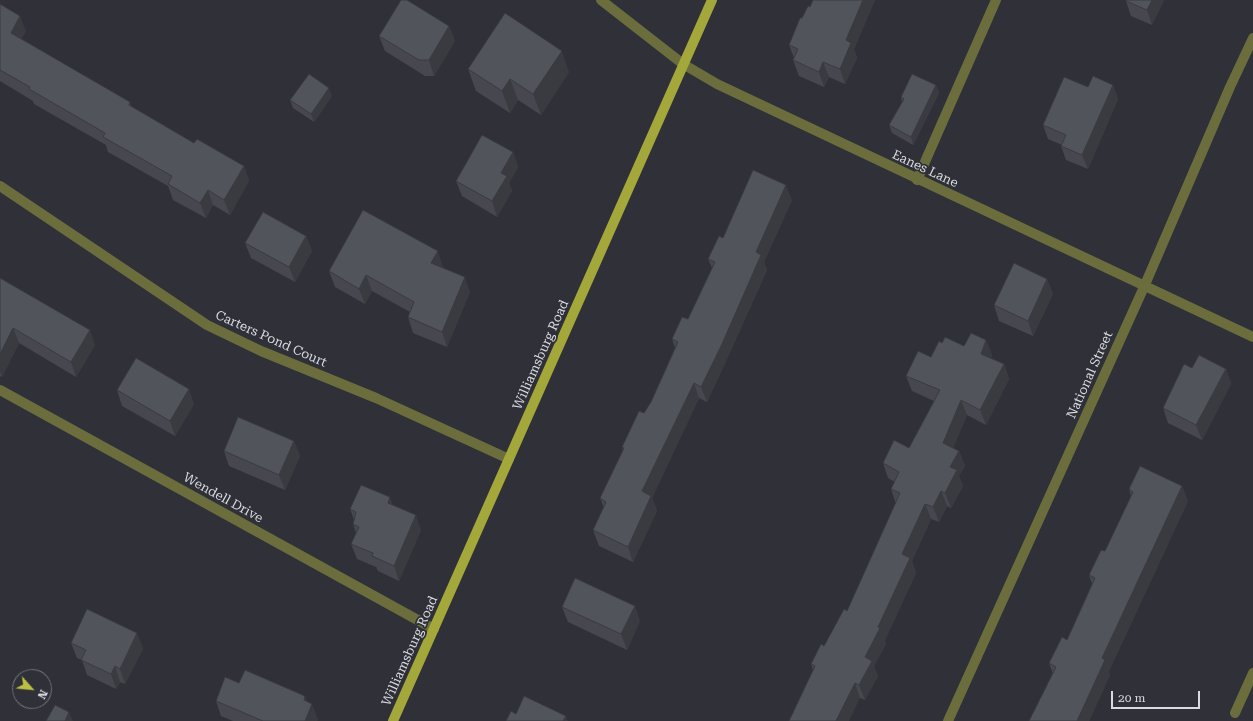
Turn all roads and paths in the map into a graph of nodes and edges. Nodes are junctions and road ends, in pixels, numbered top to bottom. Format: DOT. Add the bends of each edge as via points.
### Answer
graph roads {
  1 [pos="600,0"];
  2 [pos="712,0"];
  3 [pos="996,0"];
  4 [pos="1253,38"];
  5 [pos="683,64"];
  6 [pos="917,180"];
  7 [pos="0,186"];
  8 [pos="1144,287"];
  9 [pos="1253,337"];
  10 [pos="0,390"];
  11 [pos="509,459"];
  12 [pos="434,629"];
  13 [pos="1253,673"];
  14 [pos="1235,713"];
  15 [pos="393,721"];
  16 [pos="948,721"];
  1 -- 5 [label="street, Eanes Lane"];
  2 -- 5 [label="main road, Williamsburg Road"];
  3 -- 6 [label="street"];
  4 -- 8 [label="street, National Street"];
  5 -- 6 [label="street, Eanes Lane" via="717,84"];
  5 -- 11 [label="main road, Williamsburg Road"];
  6 -- 8 [label="street, Eanes Lane"];
  7 -- 11 [label="street, Carters Pond Court" via="207,326 260,352 376,398"];
  8 -- 9 [label="street, Eanes Lane"];
  8 -- 16 [label="street, National Street"];
  10 -- 12 [label="street, Wendell Drive"];
  11 -- 12 [label="main road, Williamsburg Road"];
  12 -- 15 [label="main road, Williamsburg Road"];
  13 -- 14 [label="street"];
}
